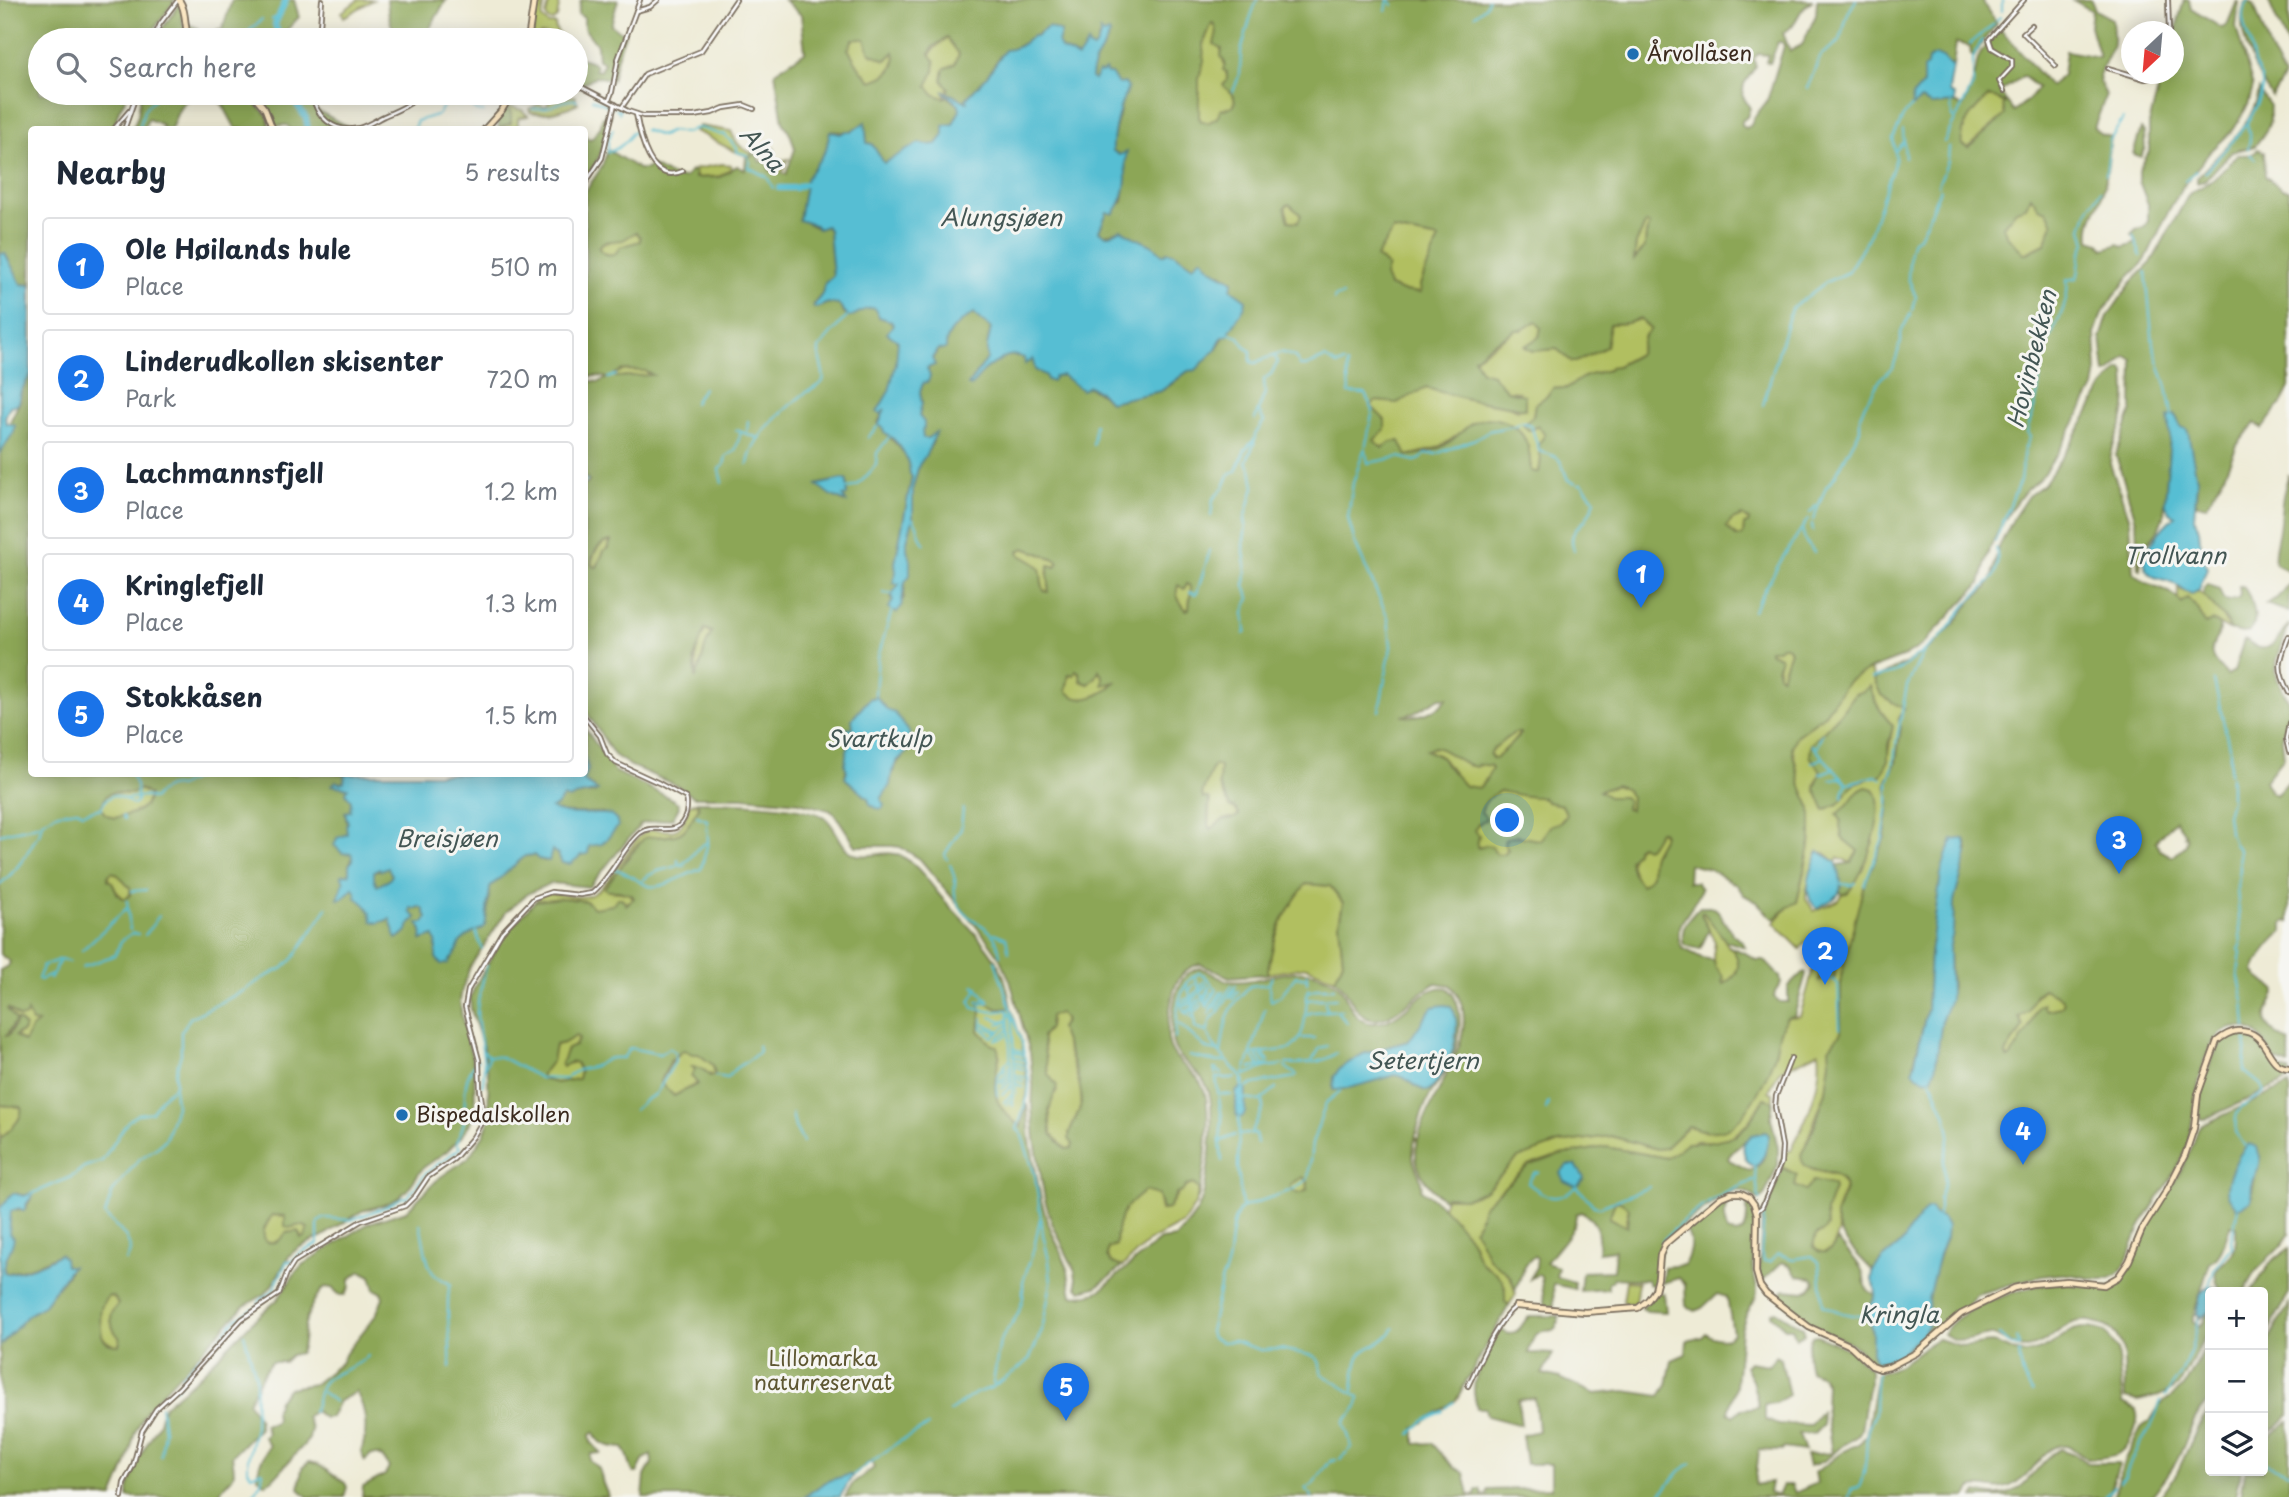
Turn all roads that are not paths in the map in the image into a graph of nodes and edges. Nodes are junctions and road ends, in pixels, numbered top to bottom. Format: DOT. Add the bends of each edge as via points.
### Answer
graph roads {
  1 [pos="179,0"];
  2 [pos="321,0"];
  3 [pos="534,0"];
  4 [pos="640,0"];
  5 [pos="658,0"];
  6 [pos="736,0"];
  7 [pos="2024,0"];
  8 [pos="2168,0"];
  9 [pos="636,11"];
  10 [pos="2169,21"];
  11 [pos="2032,25"];
  12 [pos="158,28"];
  13 [pos="185,28"];
  14 [pos="320,28"];
  15 [pos="530,28"];
  16 [pos="2056,66"];
  17 [pos="2108,68"];
  18 [pos="2121,72"];
  19 [pos="588,90"];
  20 [pos="2004,91"];
  21 [pos="608,101"];
  22 [pos="615,104"];
  23 [pos="132,105"];
  24 [pos="262,105"];
  25 [pos="316,105"];
  26 [pos="408,105"];
  27 [pos="504,105"];
  28 [pos="622,107"];
  29 [pos="131,109"];
  30 [pos="754,109"];
  31 [pos="636,114"];
  32 [pos="116,126"];
  33 [pos="125,126"];
  34 [pos="271,126"];
  35 [pos="337,126"];
  36 [pos="363,126"];
  37 [pos="488,126"];
  38 [pos="682,171"];
  39 [pos="588,179"];
  40 [pos="2289,636"];
  41 [pos="2289,693"];
  42 [pos="588,721"];
  43 [pos="2289,723"];
  44 [pos="2289,752"];
  45 [pos="1791,1058"];
  46 [pos="2289,1068"];
  47 [pos="1756,1212"];
  48 [pos="1516,1306"];
  49 [pos="1468,1386"];
  50 [pos="122,1497"];
  1 -- 12 [label="street"];
  1 -- 13 [label="street"];
  2 -- 14 [label="street"];
  3 -- 15 [label="street"];
  4 -- 9 [label="street"];
  5 -- 9 [label="street"];
  6 -- 28 [label="street" via="701,51 645,74"];
  7 -- 20 [label="street" via="1989,39 1992,48 2012,60 2012,67 1999,81"];
  8 -- 10 [label="street"];
  9 -- 21 [label="street"];
  11 -- 16 [label="street" via="2023,33"];
  17 -- 18 [label="street"];
  19 -- 21 [label="street"];
  21 -- 22 [label="street"];
  22 -- 28 [label="street"];
  22 -- 39 [label="street" via="602,158"];
  23 -- 29 [label="street"];
  24 -- 34 [label="street"];
  25 -- 35 [label="street" via="319,115"];
  26 -- 36 [label="street"];
  27 -- 37 [label="street"];
  28 -- 31 [label="street"];
  29 -- 32 [label="street"];
  29 -- 33 [label="street"];
  30 -- 31 [label="street" via="733,106 694,117"];
  31 -- 38 [label="street" via="643,147 656,166 668,174"];
  40 -- 41 [label="street" via="2279,669"];
  42 -- 50 [label="street" via="615,763 686,798 682,823 675,829 641,832 592,893 539,895 508,926 466,995 480,1064 483,1110 473,1137 454,1159 428,1177 405,1206 360,1221 294,1262 279,1294 242,1319 156,1409 142,1431"];
  43 -- 44 [label="street"];
  45 -- 47 [label="street" via="1776,1096 1781,1163 1762,1208"];
  46 -- 47 [label="street" via="2276,1064 2252,1033 2233,1032 2219,1040 2199,1089 2187,1151 2116,1279 2104,1285 2067,1281 2014,1288 1961,1314 1917,1352 1889,1367 1872,1366 1851,1346 1809,1327 1763,1291 1756,1268"];
  47 -- 48 [label="street" via="1741,1193 1721,1197 1667,1242 1660,1254 1655,1290 1635,1309 1585,1312"];
  48 -- 49 [label="street"];
}
